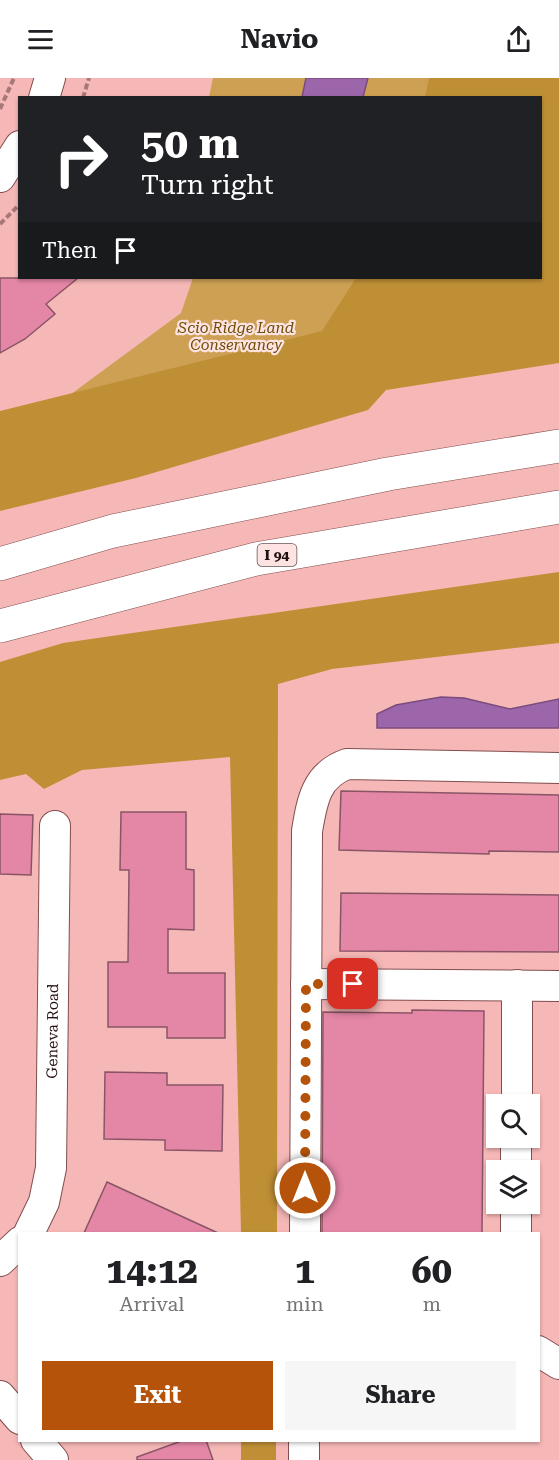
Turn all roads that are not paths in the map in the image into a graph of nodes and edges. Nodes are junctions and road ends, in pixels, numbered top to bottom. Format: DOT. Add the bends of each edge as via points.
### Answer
graph roads {
  1 [pos="50,78"];
  2 [pos="45,96"];
  3 [pos="18,150"];
  4 [pos="0,177"];
  5 [pos="559,446"];
  6 [pos="559,507"];
  7 [pos="0,564"];
  8 [pos="0,626"];
  9 [pos="559,768"];
  10 [pos="55,826"];
  11 [pos="306,984"];
  12 [pos="518,985"];
  13 [pos="559,986"];
  14 [pos="517,1094"];
  15 [pos="516,1214"];
  16 [pos="29,1232"];
  17 [pos="305,1232"];
  18 [pos="516,1232"];
  19 [pos="18,1244"];
  20 [pos="0,1261"];
  21 [pos="540,1352"];
  22 [pos="559,1364"];
  23 [pos="0,1396"];
  24 [pos="18,1417"];
  25 [pos="38,1442"];
  26 [pos="304,1442"];
  27 [pos="53,1460"];
  28 [pos="304,1460"];
  1 -- 2 [label="street"];
  3 -- 4 [label="street"];
  5 -- 7 [label="highway" via="388,474 113,531"];
  6 -- 8 [label="highway, I 94" via="256,559"];
  9 -- 11 [label="street" via="347,764 333,769 317,787 307,831"];
  10 -- 16 [label="street, Geneva Road" via="51,1168 44,1202"];
  11 -- 12 [label="street"];
  11 -- 17 [label="street"];
  12 -- 13 [label="street"];
  12 -- 14 [label="street"];
  15 -- 18 [label="street"];
  19 -- 20 [label="street"];
  21 -- 22 [label="street"];
  23 -- 24 [label="street"];
  25 -- 27 [label="street"];
  26 -- 28 [label="street"];
}
